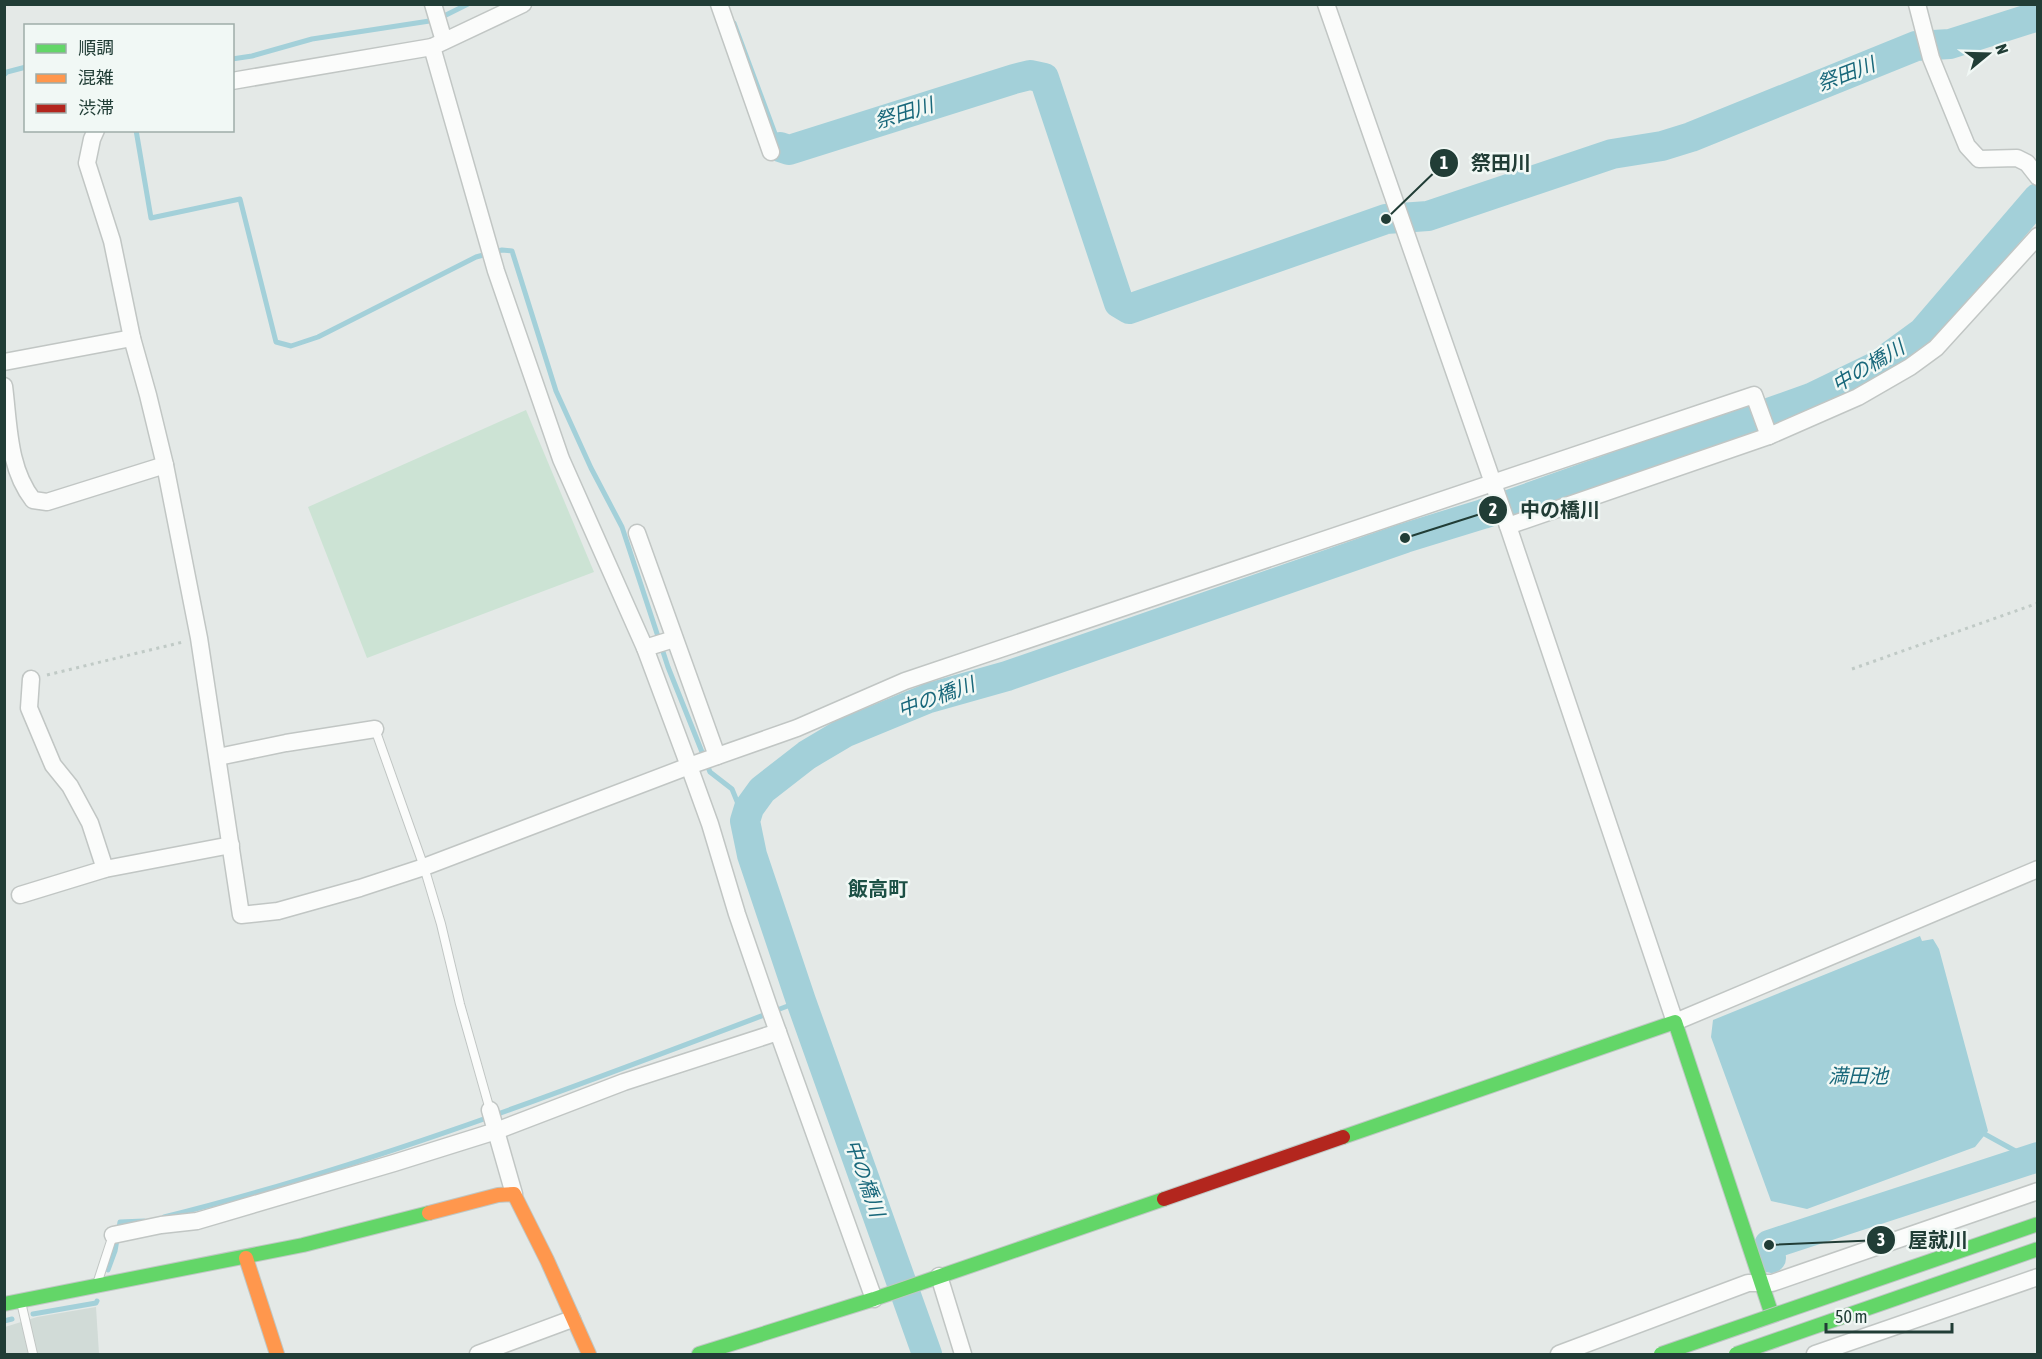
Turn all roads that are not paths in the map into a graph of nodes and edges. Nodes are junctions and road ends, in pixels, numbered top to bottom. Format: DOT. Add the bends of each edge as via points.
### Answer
graph roads {
  1 [pos="433,4"];
  2 [pos="523,4"];
  3 [pos="719,4"];
  4 [pos="1326,4"];
  5 [pos="1917,4"];
  6 [pos="438,44"];
  7 [pos="234,81"];
  8 [pos="95,132"];
  9 [pos="771,152"];
  10 [pos="2037,177"];
  11 [pos="2037,236"];
  12 [pos="132,338"];
  13 [pos="4,362"];
  14 [pos="4,386"];
  15 [pos="1768,434"];
  16 [pos="8,456"];
  17 [pos="165,465"];
  18 [pos="1494,485"];
  19 [pos="1508,524"];
  20 [pos="637,533"];
  21 [pos="659,644"];
  22 [pos="32,679"];
  23 [pos="375,729"];
  24 [pos="218,757"];
  25 [pos="704,761"];
  26 [pos="231,845"];
  27 [pos="424,867"];
  28 [pos="105,869"];
  29 [pos="2037,869"];
  30 [pos="20,895"];
  31 [pos="1675,1022"];
  32 [pos="777,1028"];
  33 [pos="493,1122"];
  34 [pos="2037,1191"];
  35 [pos="514,1194"];
  36 [pos="2037,1224"];
  37 [pos="113,1236"];
  38 [pos="2037,1249"];
  39 [pos="246,1258"];
  40 [pos="2037,1278"];
  41 [pos="932,1279"];
  42 [pos="1760,1283"];
  43 [pos="96,1287"];
  44 [pos="874,1299"];
  45 [pos="21,1301"];
  46 [pos="4,1304"];
  47 [pos="1771,1312"];
  48 [pos="572,1319"];
  49 [pos="33,1354"];
  50 [pos="277,1354"];
  51 [pos="478,1354"];
  52 [pos="589,1354"];
  53 [pos="699,1354"];
  54 [pos="963,1354"];
  55 [pos="1559,1354"];
  56 [pos="1661,1354"];
  57 [pos="1736,1354"];
  58 [pos="1815,1354"];
  1 -- 6 [label="street"];
  2 -- 6 [label="street"];
  3 -- 9 [label="street"];
  4 -- 18 [label="street"];
  5 -- 10 [label="street" via="1932,58 1967,146 1979,159 2017,159 2027,163"];
  6 -- 7 [label="street"];
  6 -- 21 [label="street" via="496,271 556,448"];
  8 -- 12 [label="street" via="87,163 112,241"];
  11 -- 15 [label="street" via="1936,348 1910,368 1858,397"];
  12 -- 13 [label="street"];
  12 -- 17 [label="street"];
  14 -- 16 [label="street"];
  15 -- 18 [label="street" via="1754,395"];
  15 -- 19 [label="street"];
  16 -- 17 [label="street" via="33,500 47,502"];
  17 -- 24 [label="street"];
  18 -- 19 [label="street"];
  18 -- 25 [label="street" via="905,681 797,728"];
  19 -- 31 [label="street"];
  20 -- 21 [label="street"];
  21 -- 25 [label="street"];
  21 -- 25 [label="street"];
  22 -- 28 [label="street" via="29,708 53,765 70,786 90,823"];
  23 -- 24 [label="street"];
  23 -- 27 [label="lane"];
  24 -- 26 [label="street"];
  25 -- 27 [label="street"];
  25 -- 32 [label="street" via="710,824"];
  26 -- 27 [label="street" via="241,915 278,911"];
  26 -- 28 [label="street"];
  27 -- 33 [label="lane"];
  28 -- 30 [label="street"];
  29 -- 31 [label="street"];
  31 -- 41 [label="main road"];
  31 -- 42 [label="main road"];
  32 -- 33 [label="street" via="624,1082"];
  32 -- 44 [label="street"];
  33 -- 35 [label="street"];
  33 -- 37 [label="street" via="197,1221"];
  34 -- 42 [label="street" via="1772,1283"];
  35 -- 39 [label="main road"];
  35 -- 48 [label="main road"];
  36 -- 56 [label="main road, bridge"];
  37 -- 43 [label="lane"];
  38 -- 57 [label="main road, bridge"];
  39 -- 43 [label="main road"];
  39 -- 50 [label="main road"];
  40 -- 58 [label="street"];
  41 -- 44 [label="main road"];
  41 -- 54 [label="street"];
  42 -- 47 [label="main road"];
  42 -- 55 [label="street" via="1748,1283"];
  43 -- 45 [label="main road"];
  44 -- 53 [label="main road"];
  45 -- 46 [label="main road"];
  45 -- 49 [label="lane"];
  48 -- 51 [label="street"];
  48 -- 52 [label="main road"];
}
